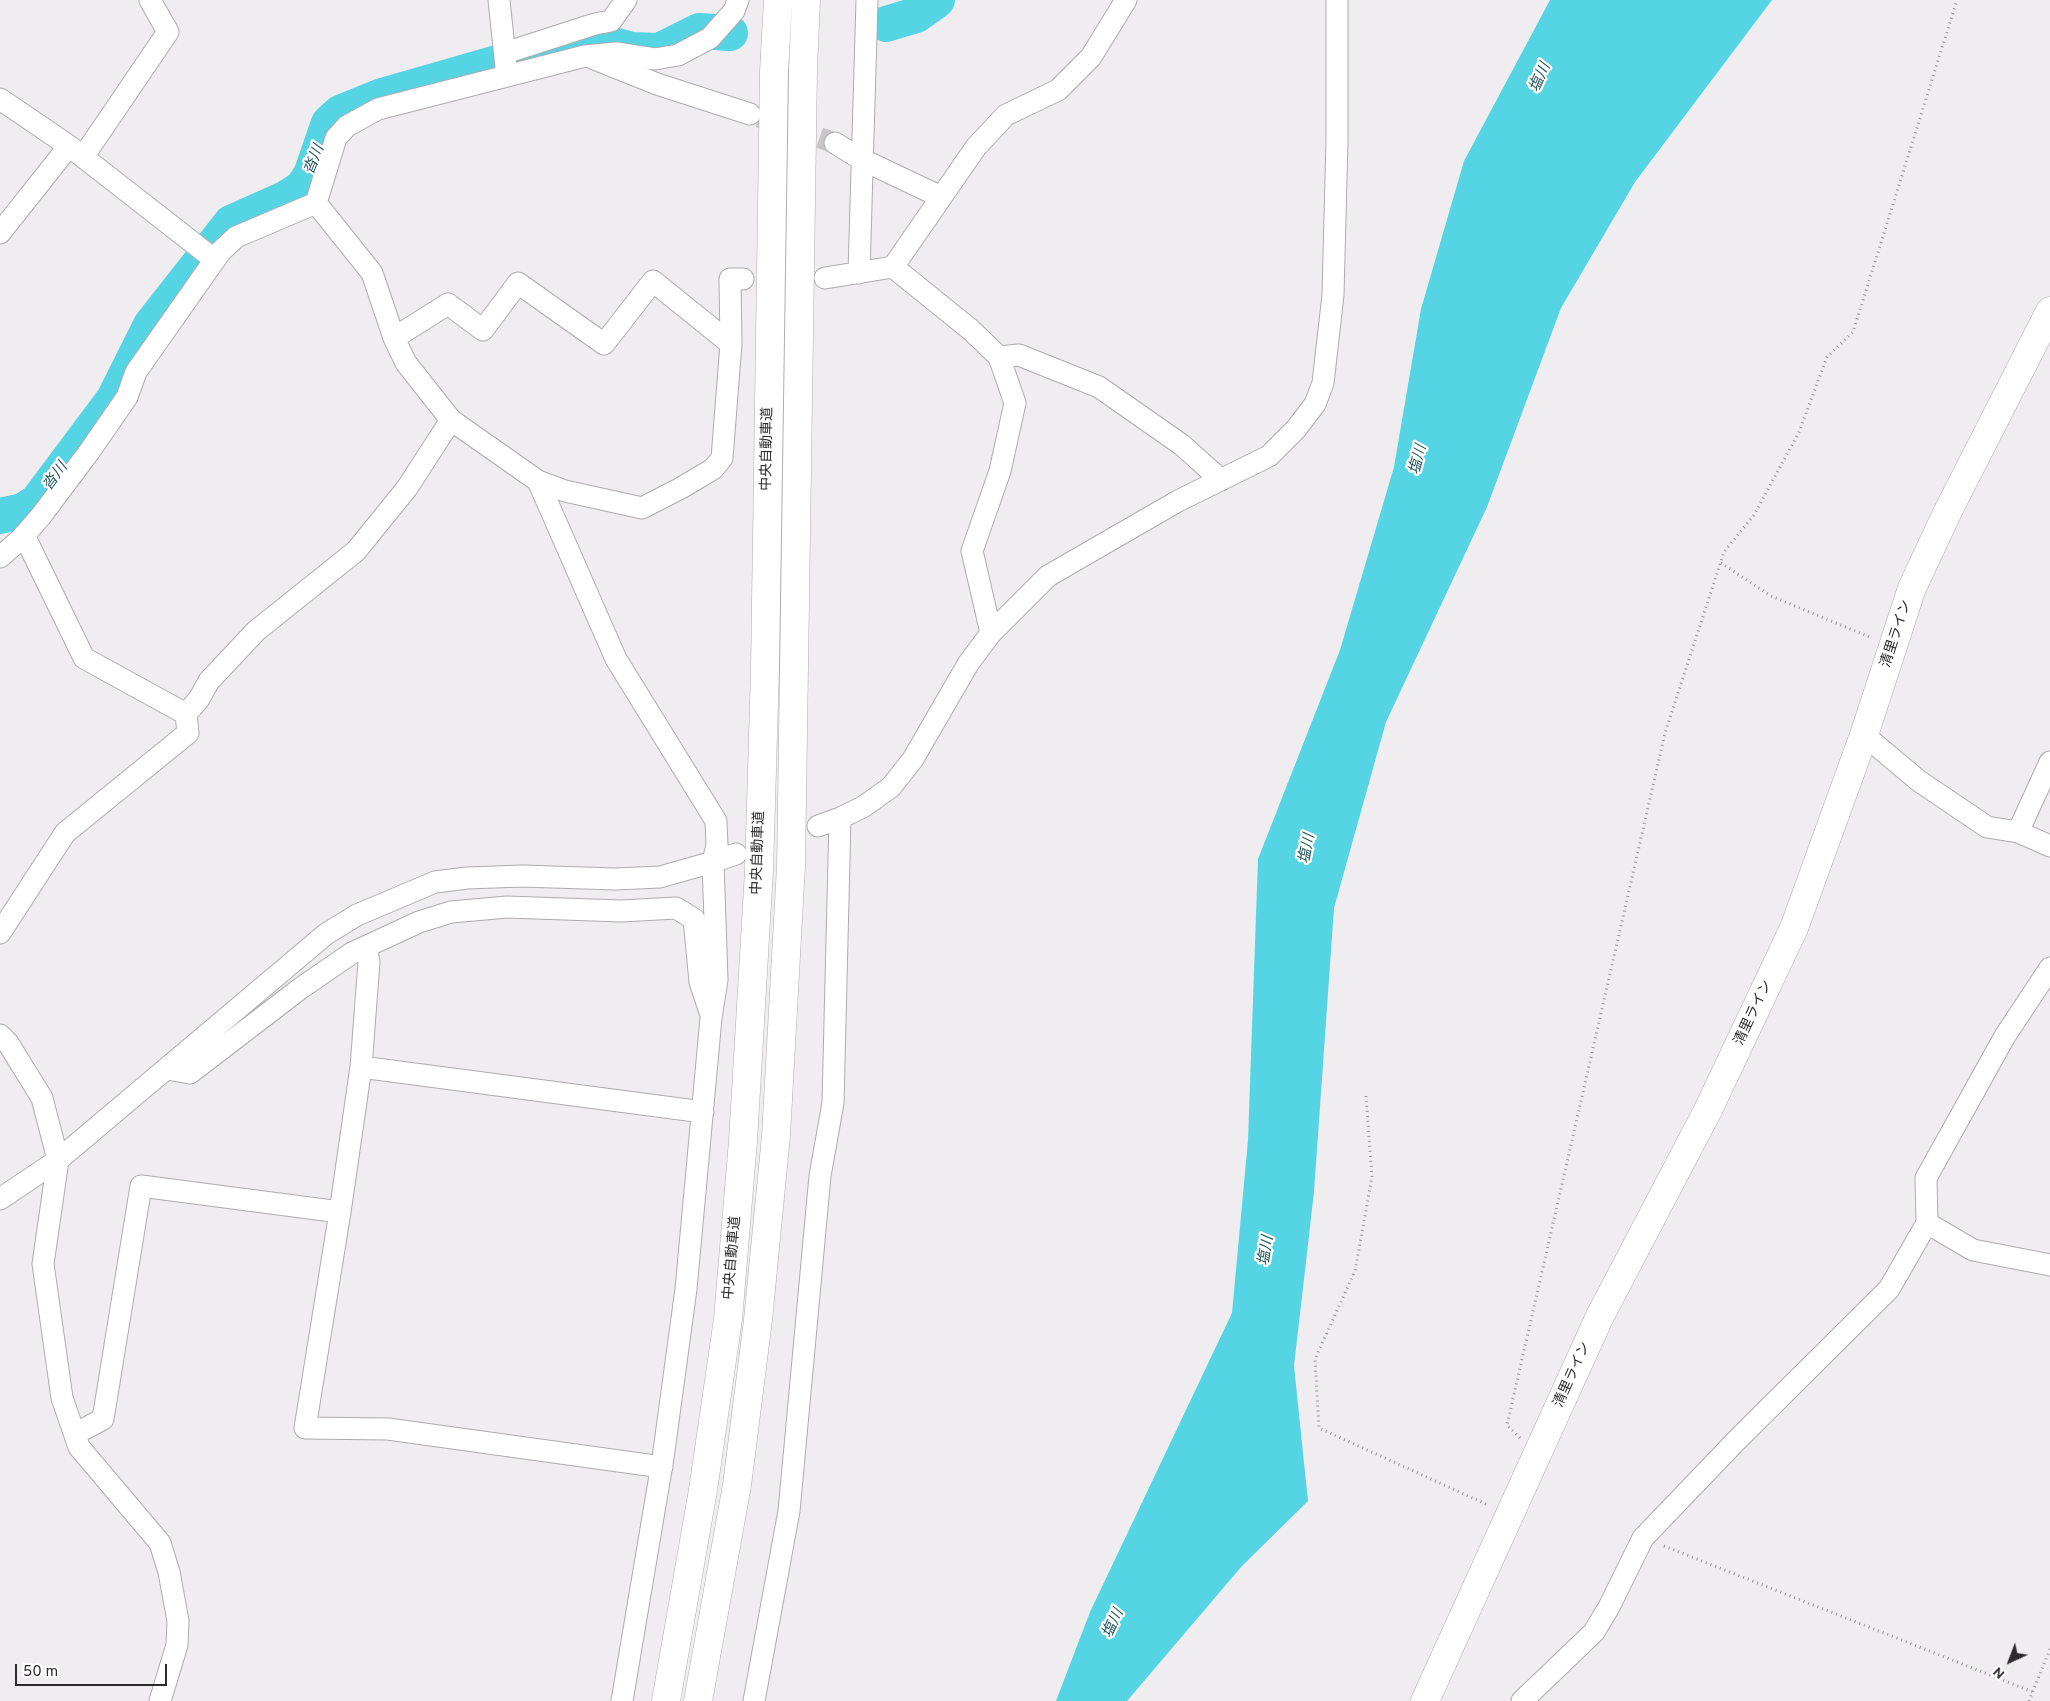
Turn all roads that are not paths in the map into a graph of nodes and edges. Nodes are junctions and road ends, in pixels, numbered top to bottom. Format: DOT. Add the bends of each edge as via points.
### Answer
graph roads {
  1 [pos="150,0"];
  2 [pos="499,0"];
  3 [pos="626,0"];
  4 [pos="738,0"];
  5 [pos="778,0"];
  6 [pos="806,0"];
  7 [pos="867,0"];
  8 [pos="1126,0"];
  9 [pos="1337,0"];
  10 [pos="548,39"];
  11 [pos="505,53"];
  12 [pos="577,58"];
  13 [pos="506,74"];
  14 [pos="0,99"];
  15 [pos="750,114"];
  16 [pos="835,143"];
  17 [pos="76,151"];
  18 [pos="861,159"];
  19 [pos="941,197"];
  20 [pos="316,203"];
  21 [pos="0,233"];
  22 [pos="215,260"];
  23 [pos="893,267"];
  24 [pos="859,273"];
  25 [pos="825,278"];
  26 [pos="743,279"];
  27 [pos="2050,311"];
  28 [pos="394,338"];
  29 [pos="731,344"];
  30 [pos="999,357"];
  31 [pos="451,420"];
  32 [pos="1221,480"];
  33 [pos="538,481"];
  34 [pos="24,536"];
  35 [pos="0,557"];
  36 [pos="991,633"];
  37 [pos="186,714"];
  38 [pos="1864,735"];
  39 [pos="2050,762"];
  40 [pos="840,818"];
  41 [pos="818,826"];
  42 [pos="2018,832"];
  43 [pos="2050,846"];
  44 [pos="736,854"];
  45 [pos="714,862"];
  46 [pos="0,932"];
  47 [pos="366,947"];
  48 [pos="2050,968"];
  49 [pos="711,1018"];
  50 [pos="0,1034"];
  51 [pos="360,1067"];
  52 [pos="167,1069"];
  53 [pos="703,1112"];
  54 [pos="58,1160"];
  55 [pos="0,1199"];
  56 [pos="340,1212"];
  57 [pos="1927,1223"];
  58 [pos="2050,1265"];
  59 [pos="75,1434"];
  60 [pos="662,1467"];
  61 [pos="160,1701"];
  62 [pos="622,1701"];
  63 [pos="666,1701"];
  64 [pos="698,1701"];
  65 [pos="754,1701"];
  66 [pos="1425,1701"];
  67 [pos="1522,1701"];
  1 -- 17 [label="street" via="168,32"];
  2 -- 11 [label="street"];
  3 -- 10 [label="street" via="611,21"];
  4 -- 12 [label="street" via="734,11 710,38 678,55 655,59 616,53"];
  5 -- 63 [label="highway, 中央自動車道" via="759,872 743,1140 728,1319 704,1490"];
  6 -- 64 [label="highway" via="791,866 776,1126 758,1320 737,1485"];
  7 -- 18 [label="street"];
  8 -- 19 [label="street" via="1091,57 1058,90 1006,115 976,147"];
  9 -- 32 [label="street" via="1333,296 1323,383 1315,404 1269,456"];
  10 -- 11 [label="street"];
  10 -- 12 [label="street"];
  11 -- 13 [label="street"];
  12 -- 13 [label="street"];
  12 -- 15 [label="street"];
  13 -- 20 [label="street" via="378,109 347,126 336,138"];
  14 -- 17 [label="street"];
  16 -- 18 [label="street"];
  17 -- 21 [label="street"];
  17 -- 22 [label="street"];
  18 -- 19 [label="street"];
  18 -- 24 [label="street"];
  19 -- 23 [label="street"];
  20 -- 22 [label="street" via="236,237"];
  20 -- 28 [label="street" via="372,273"];
  22 -- 34 [label="street" via="136,372 127,397 89,452"];
  23 -- 24 [label="street"];
  23 -- 30 [label="street"];
  24 -- 25 [label="street"];
  26 -- 29 [label="street" via="730,279"];
  27 -- 38 [label="highway, 清里ライン" via="1912,588"];
  28 -- 29 [label="street" via="448,304 483,330 518,283 604,344 653,281"];
  28 -- 31 [label="street" via="406,363"];
  29 -- 33 [label="street" via="722,458 712,468 642,508 565,491"];
  30 -- 32 [label="street" via="1019,355 1099,387 1182,445"];
  30 -- 36 [label="street" via="1015,403 1000,471 972,551"];
  31 -- 33 [label="street"];
  31 -- 37 [label="street" via="407,488 356,551 256,631 209,681"];
  32 -- 36 [label="street" via="1178,501 1048,576"];
  33 -- 45 [label="street" via="616,659 716,820"];
  34 -- 35 [label="street"];
  34 -- 37 [label="street" via="84,658"];
  36 -- 40 [label="street" via="951,690 913,759 891,787 863,807"];
  37 -- 46 [label="street" via="188,733 65,833"];
  38 -- 42 [label="street" via="1919,781 1987,827"];
  38 -- 66 [label="highway, 清里ライン" via="1794,928 1708,1110 1600,1316"];
  39 -- 42 [label="street"];
  40 -- 41 [label="street"];
  40 -- 65 [label="street" via="833,1103 820,1176 789,1511"];
  42 -- 43 [label="street"];
  44 -- 45 [label="street"];
  45 -- 49 [label="street" via="717,980"];
  45 -- 52 [label="street" via="660,877 522,876 435,882 356,915 326,934"];
  47 -- 49 [label="street" via="419,922 451,912 508,907 621,911 676,908 694,919 700,982"];
  47 -- 51 [label="street" via="369,962"];
  47 -- 52 [label="street" via="301,988 190,1073"];
  48 -- 57 [label="street" via="2005,1036 1926,1178"];
  49 -- 53 [label="street"];
  50 -- 54 [label="street" via="42,1098"];
  51 -- 53 [label="street"];
  51 -- 56 [label="street"];
  52 -- 54 [label="street"];
  53 -- 60 [label="street" via="686,1289"];
  54 -- 55 [label="street"];
  54 -- 59 [label="street" via="42,1264 62,1398"];
  56 -- 59 [label="street" via="141,1186 103,1419"];
  56 -- 60 [label="street" via="305,1428 388,1429"];
  57 -- 58 [label="street" via="1973,1250"];
  57 -- 67 [label="street" via="1889,1289 1736,1440 1643,1538 1594,1632"];
  59 -- 61 [label="street" via="79,1447 160,1543 178,1621 176,1645"];
  60 -- 62 [label="street"];
}
